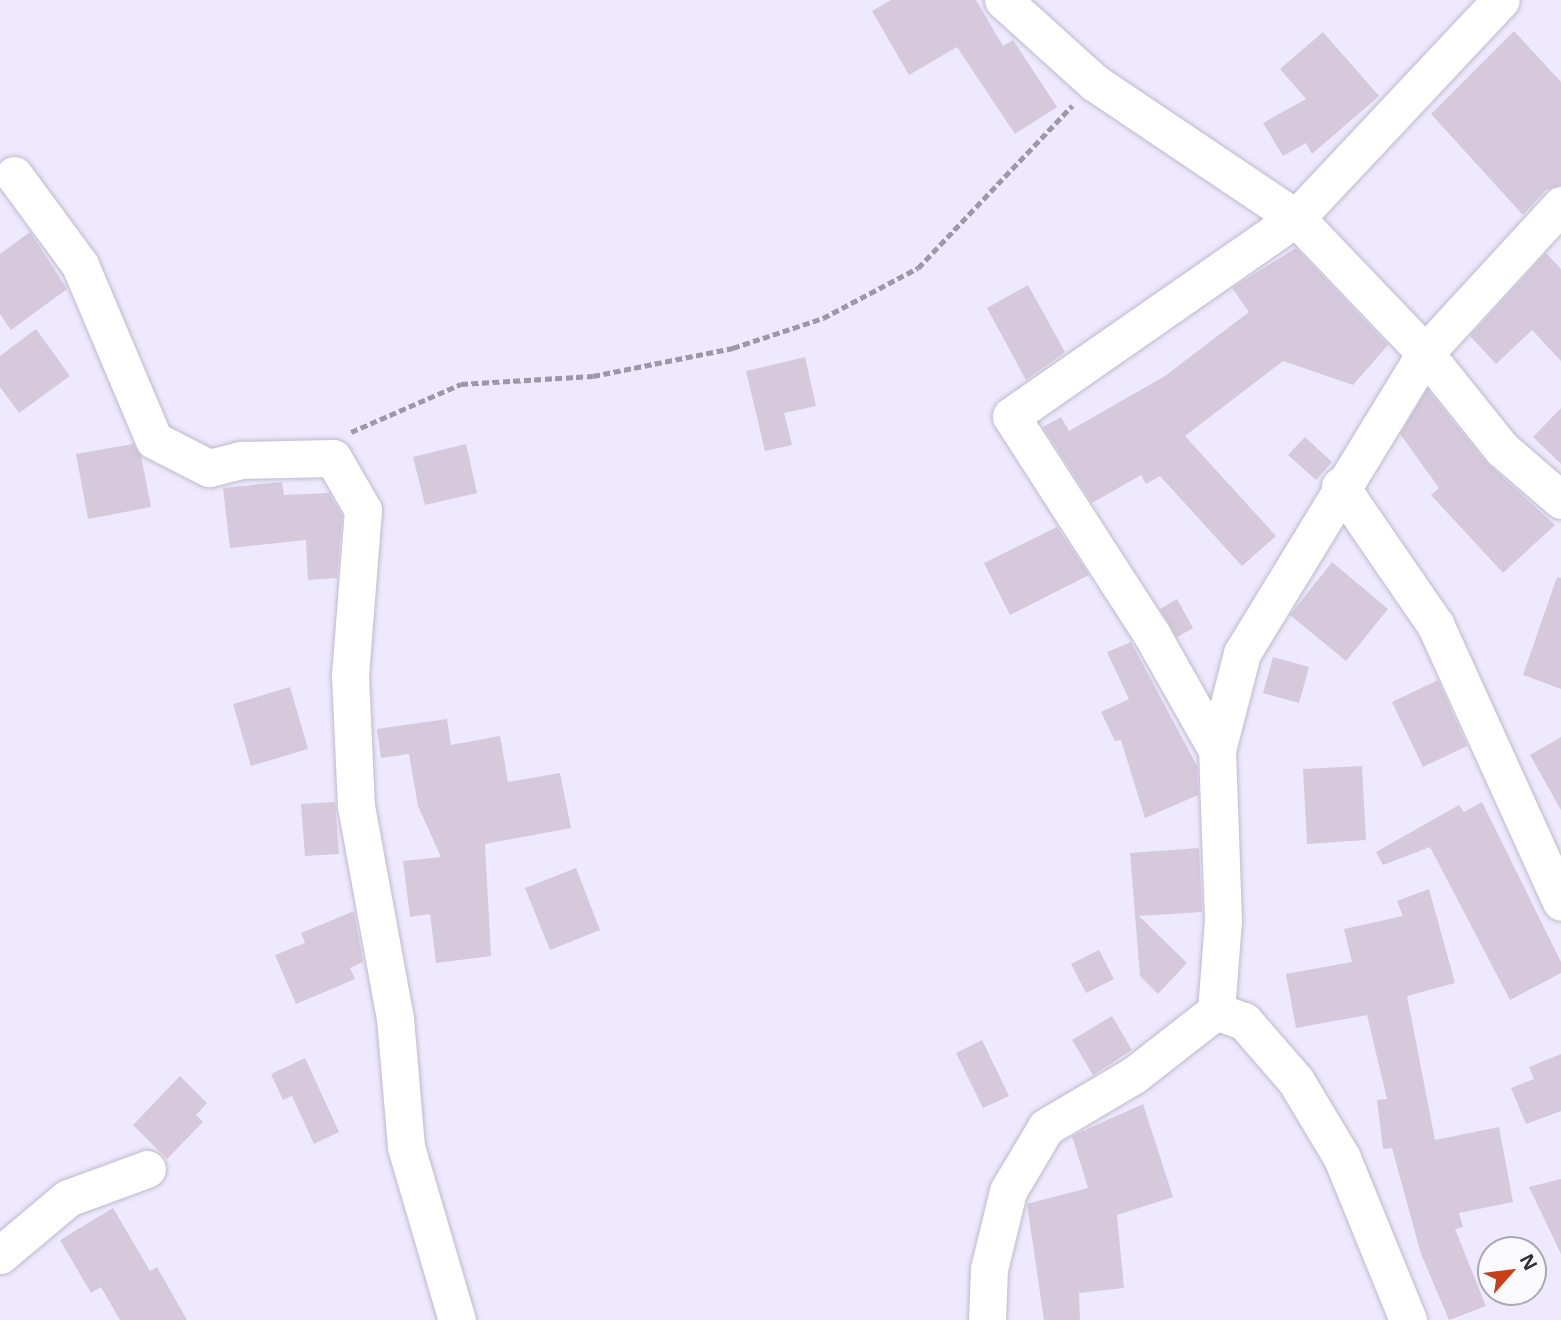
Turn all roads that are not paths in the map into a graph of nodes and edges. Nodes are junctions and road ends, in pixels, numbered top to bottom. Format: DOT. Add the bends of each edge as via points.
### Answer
graph roads {
  1 [pos="1003,0"];
  2 [pos="1501,0"];
  3 [pos="14,175"];
  4 [pos="1561,205"];
  5 [pos="1296,218"];
  6 [pos="1424,353"];
  7 [pos="1340,486"];
  8 [pos="1561,500"];
  9 [pos="1217,750"];
  10 [pos="1561,902"];
  11 [pos="1216,1011"];
  12 [pos="147,1169"];
  13 [pos="0,1255"];
  14 [pos="457,1320"];
  15 [pos="987,1320"];
  16 [pos="1408,1320"];
  1 -- 5 [label="street" via="1095,83"];
  2 -- 5 [label="street"];
  3 -- 14 [label="street" via="80,265 154,440 209,468 240,460 333,458 363,510 350,675 356,806 396,1018 406,1147"];
  4 -- 6 [label="street"];
  5 -- 6 [label="street"];
  5 -- 9 [label="street" via="1012,416 1153,635"];
  6 -- 7 [label="street"];
  6 -- 8 [label="street" via="1502,449"];
  7 -- 9 [label="street" via="1242,653"];
  7 -- 10 [label="street" via="1435,624"];
  9 -- 11 [label="street" via="1223,921"];
  11 -- 15 [label="street" via="1134,1075 1046,1127 1008,1191 989,1269"];
  11 -- 16 [label="street" via="1244,1021 1296,1081 1342,1158"];
  12 -- 13 [label="street" via="68,1198"];
}
